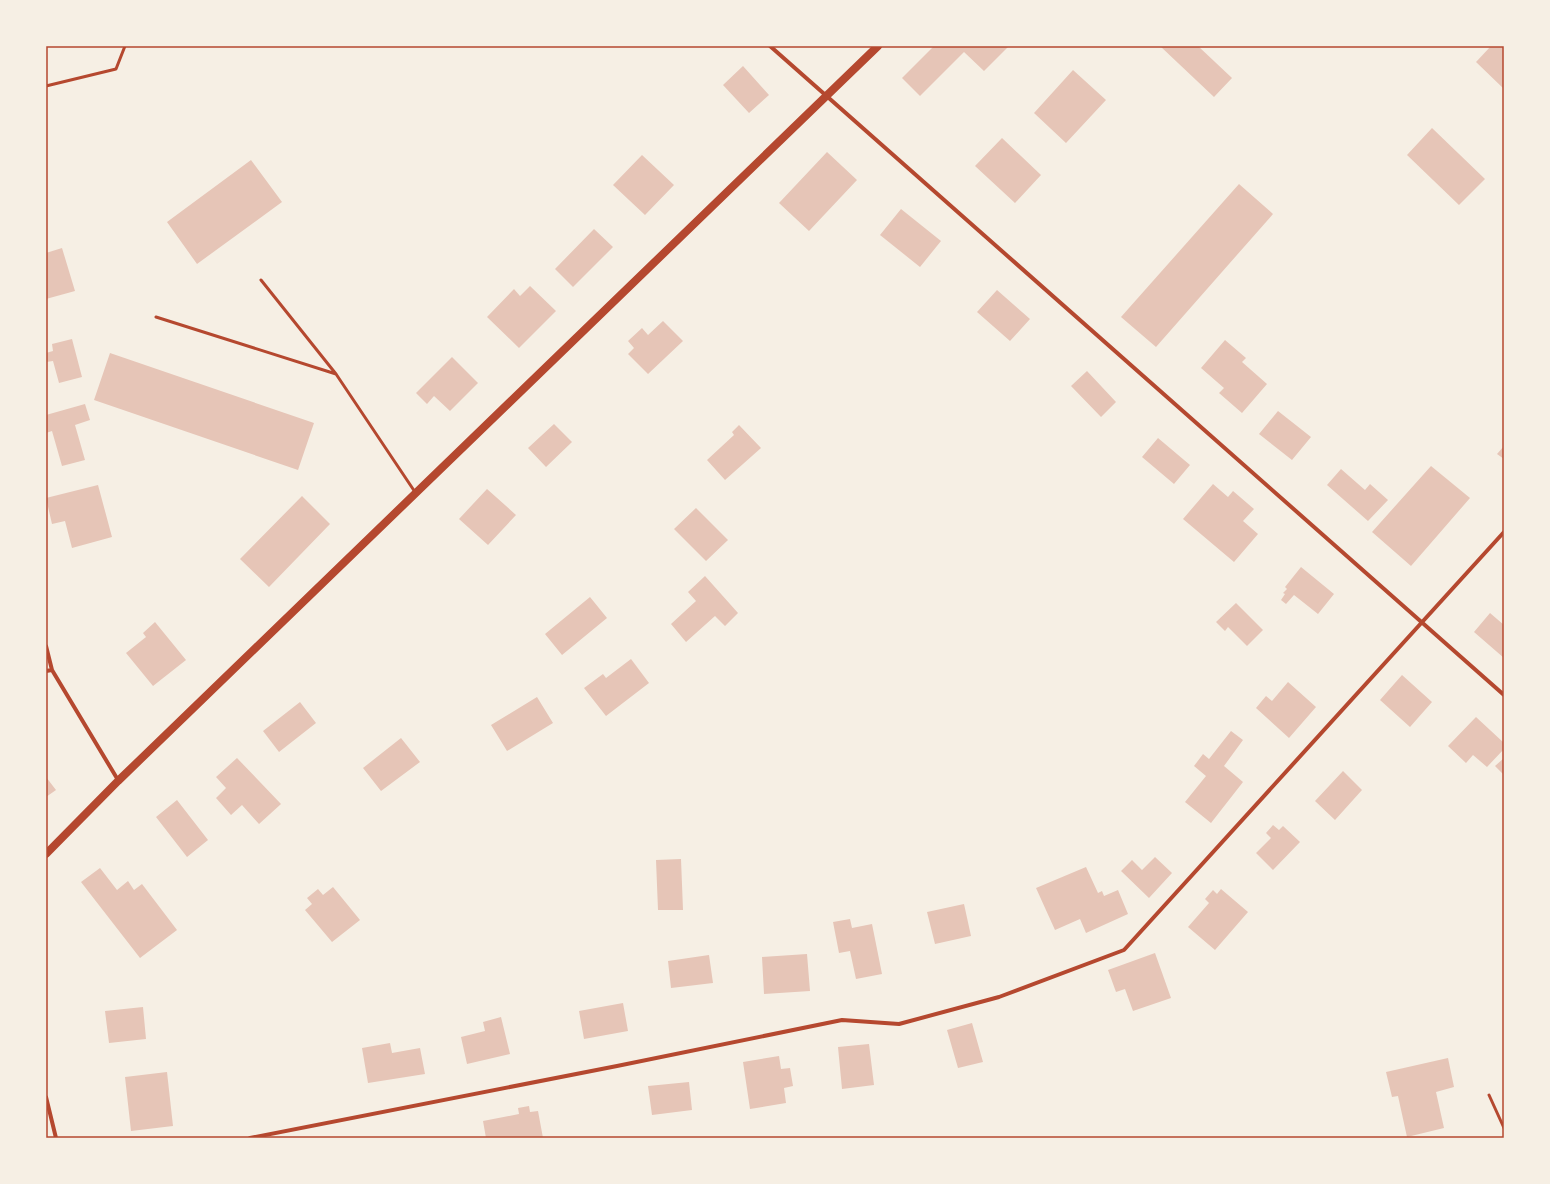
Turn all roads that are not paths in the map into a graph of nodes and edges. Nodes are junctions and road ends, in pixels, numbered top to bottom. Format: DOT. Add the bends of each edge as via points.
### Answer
graph roads {
  1 [pos="124,46"];
  2 [pos="770,46"];
  3 [pos="878,46"];
  4 [pos="46,86"];
  5 [pos="828,96"];
  6 [pos="261,280"];
  7 [pos="156,317"];
  8 [pos="336,374"];
  9 [pos="416,493"];
  10 [pos="1504,532"];
  11 [pos="1422,622"];
  12 [pos="46,646"];
  13 [pos="52,670"];
  14 [pos="46,671"];
  15 [pos="1504,694"];
  16 [pos="118,781"];
  17 [pos="46,854"];
  18 [pos="1489,1095"];
  19 [pos="46,1097"];
  20 [pos="1504,1128"];
  21 [pos="56,1138"];
  22 [pos="250,1138"];
  1 -- 4 [label="lane" via="116,69"];
  2 -- 5 [label="street"];
  3 -- 5 [label="main road"];
  5 -- 9 [label="main road"];
  5 -- 11 [label="street"];
  6 -- 8 [label="lane"];
  7 -- 8 [label="lane"];
  8 -- 9 [label="lane"];
  9 -- 16 [label="main road"];
  10 -- 11 [label="street"];
  11 -- 15 [label="street"];
  11 -- 22 [label="street" via="1124,950 999,997 899,1024 842,1020"];
  12 -- 13 [label="street"];
  13 -- 14 [label="street"];
  13 -- 16 [label="street"];
  16 -- 17 [label="main road"];
  18 -- 20 [label="lane"];
  19 -- 21 [label="street"];
}
